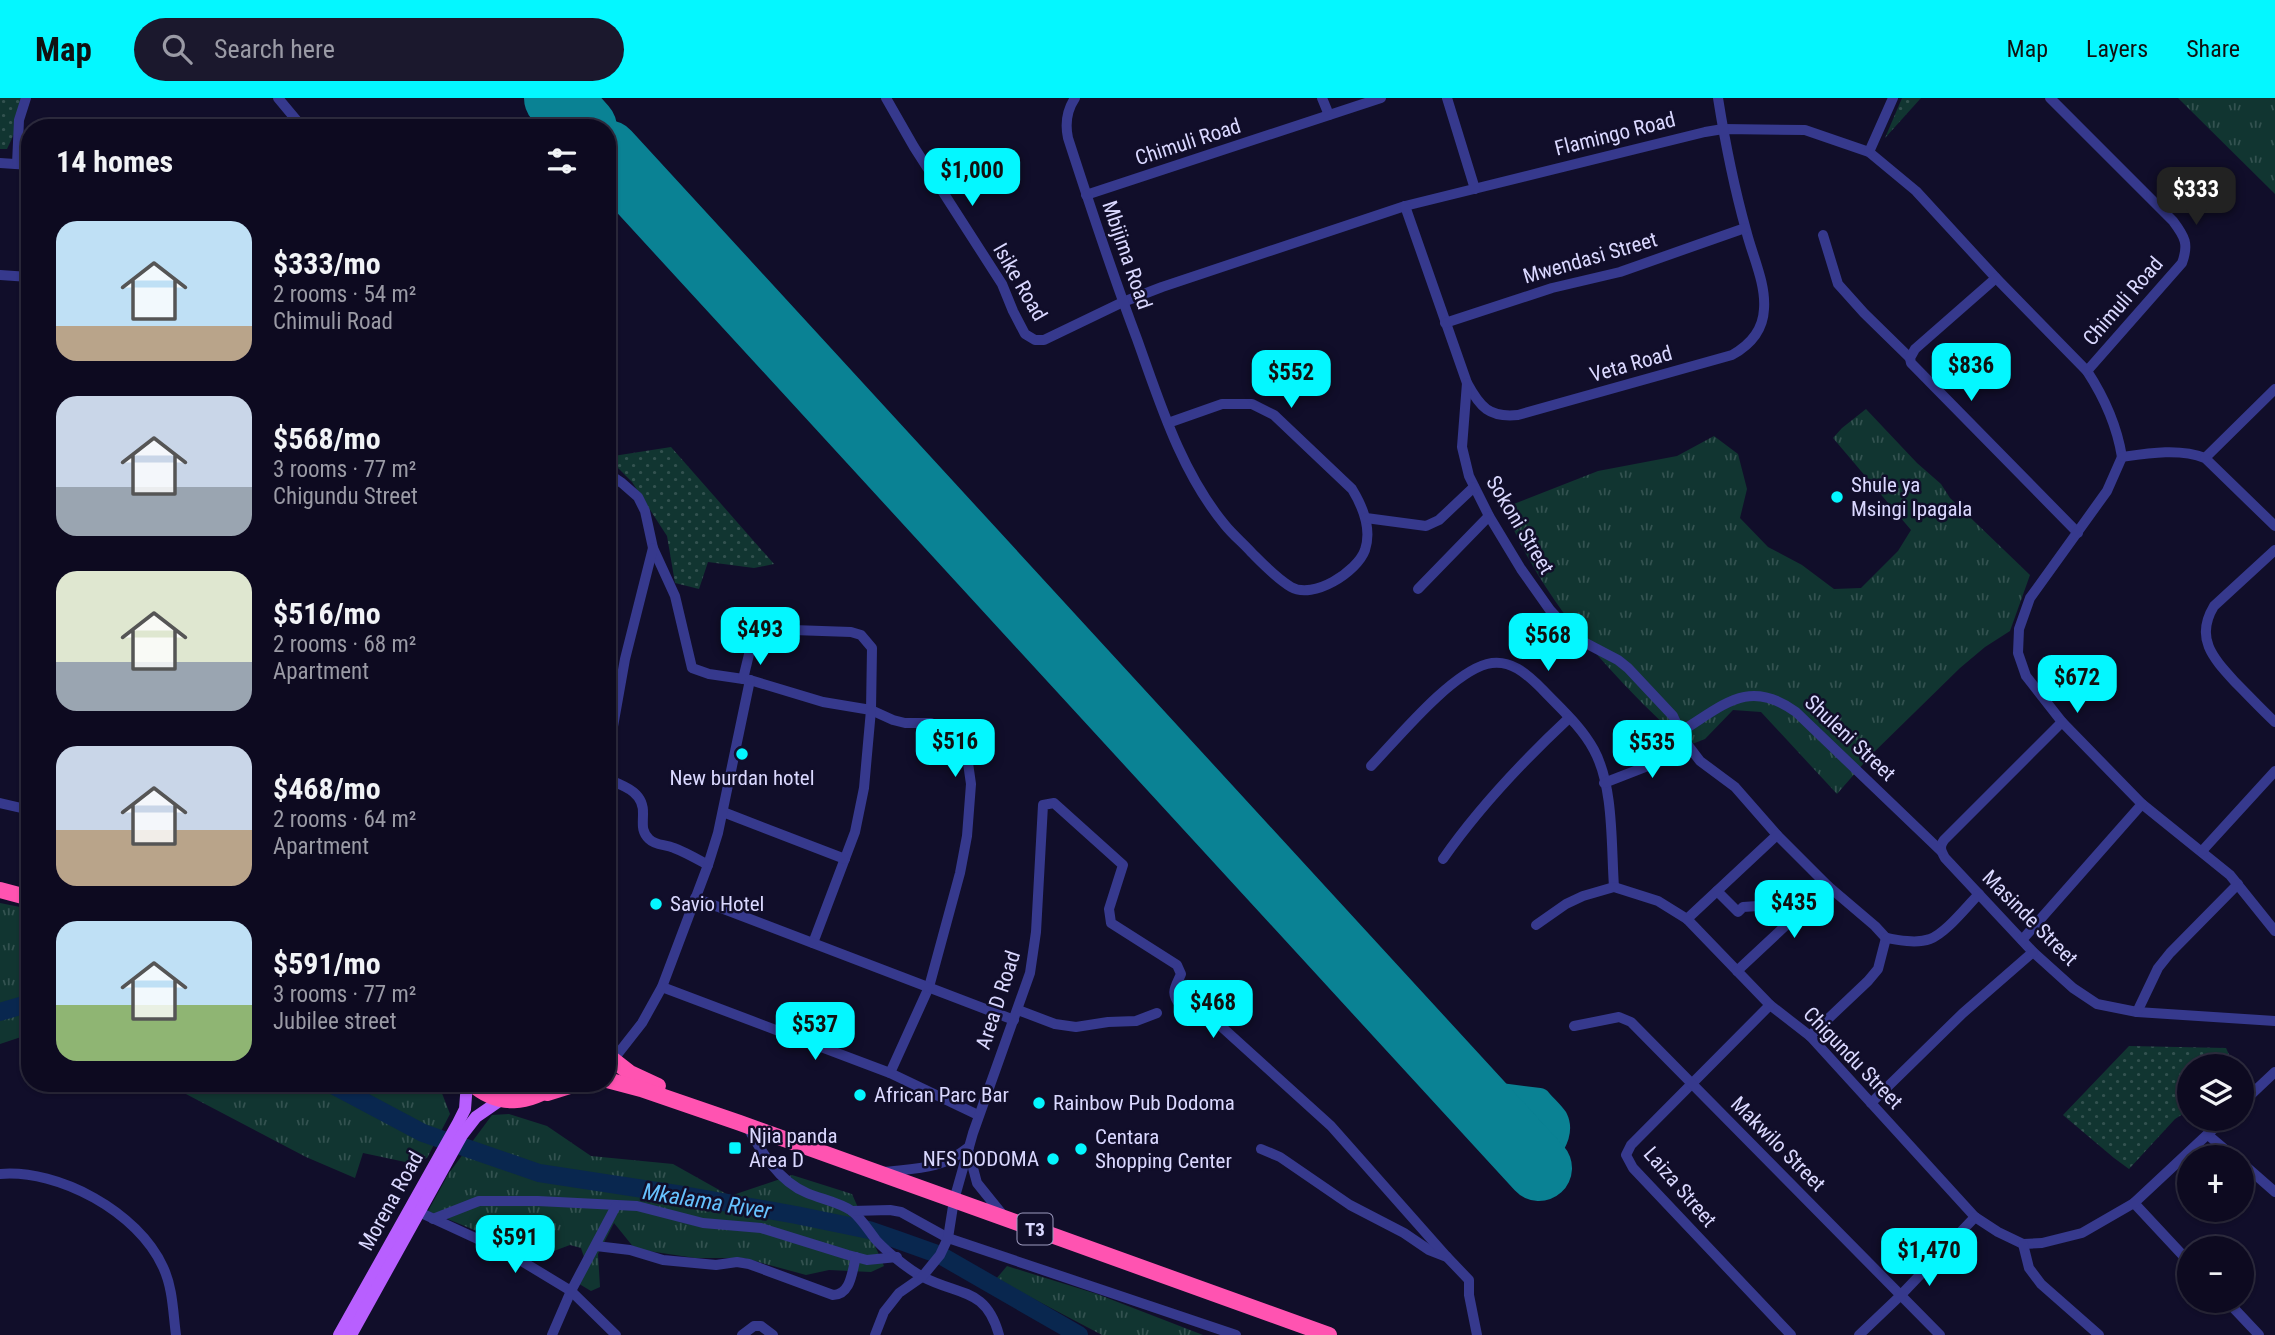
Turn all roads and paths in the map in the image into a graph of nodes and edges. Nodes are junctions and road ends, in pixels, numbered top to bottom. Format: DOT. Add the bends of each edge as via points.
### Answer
graph roads {
  1 [pos="26,98"];
  2 [pos="278,98"];
  3 [pos="886,98"];
  4 [pos="1075,98"];
  5 [pos="1322,98"];
  6 [pos="1381,98"];
  7 [pos="1447,98"];
  8 [pos="1718,98"];
  9 [pos="1893,98"];
  10 [pos="2050,98"];
  11 [pos="1329,115"];
  12 [pos="296,119"];
  13 [pos="1723,129"];
  14 [pos="1870,152"];
  15 [pos="0,163"];
  16 [pos="17,164"];
  17 [pos="21,164"];
  18 [pos="1475,189"];
  19 [pos="1086,195"];
  20 [pos="1405,206"];
  21 [pos="1745,228"];
  22 [pos="1823,235"];
  23 [pos="0,275"];
  24 [pos="21,276"];
  25 [pos="1996,278"];
  26 [pos="1122,302"];
  27 [pos="1445,323"];
  28 [pos="1035,340"];
  29 [pos="1910,358"];
  30 [pos="2087,371"];
  31 [pos="1467,383"];
  32 [pos="2275,389"];
  33 [pos="1168,423"];
  34 [pos="2122,457"];
  35 [pos="2205,458"];
  36 [pos="616,478"];
  37 [pos="1474,487"];
  38 [pos="1489,516"];
  39 [pos="1366,518"];
  40 [pos="2275,526"];
  41 [pos="2078,533"];
  42 [pos="653,548"];
  43 [pos="2275,550"];
  44 [pos="1418,589"];
  45 [pos="746,680"];
  46 [pos="616,710"];
  47 [pos="872,710"];
  48 [pos="1569,718"];
  49 [pos="2062,722"];
  50 [pos="2275,722"];
  51 [pos="1680,732"];
  52 [pos="1689,750"];
  53 [pos="1371,766"];
  54 [pos="2275,771"];
  55 [pos="616,783"];
  56 [pos="1604,783"];
  57 [pos="0,803"];
  58 [pos="2142,804"];
  59 [pos="21,808"];
  60 [pos="723,812"];
  61 [pos="1777,835"];
  62 [pos="1941,851"];
  63 [pos="2202,851"];
  64 [pos="845,859"];
  65 [pos="1443,859"];
  66 [pos="708,865"];
  67 [pos="2238,884"];
  68 [pos="1828,886"];
  69 [pos="1614,887"];
  70 [pos="0,890"];
  71 [pos="1717,891"];
  72 [pos="1979,894"];
  73 [pos="21,895"];
  74 [pos="695,898"];
  75 [pos="1771,898"];
  76 [pos="1687,919"];
  77 [pos="1536,925"];
  78 [pos="2275,931"];
  79 [pos="1885,938"];
  80 [pos="2022,940"];
  81 [pos="813,943"];
  82 [pos="2033,952"];
  83 [pos="1737,971"];
  84 [pos="662,987"];
  85 [pos="929,988"];
  86 [pos="1770,1005"];
  87 [pos="2137,1012"];
  88 [pos="1157,1013"];
  89 [pos="1016,1015"];
  90 [pos="2275,1021"];
  91 [pos="1574,1026"];
  92 [pos="1810,1037"];
  93 [pos="616,1051"];
  94 [pos="616,1062"];
  95 [pos="2275,1072"];
  96 [pos="890,1073"];
  97 [pos="616,1082"];
  98 [pos="1691,1084"];
  99 [pos="468,1092"];
  100 [pos="484,1092"];
  101 [pos="546,1092"];
  102 [pos="550,1092"];
  103 [pos="2254,1092"];
  104 [pos="543,1094"];
  105 [pos="502,1100"];
  106 [pos="1871,1103"];
  107 [pos="978,1115"];
  108 [pos="744,1124"];
  109 [pos="2212,1131"];
  110 [pos="458,1132"];
  111 [pos="2208,1135"];
  112 [pos="2220,1145"];
  113 [pos="969,1147"];
  114 [pos="1261,1149"];
  115 [pos="440,1164"];
  116 [pos="878,1173"];
  117 [pos="0,1174"];
  118 [pos="2254,1174"];
  119 [pos="2275,1192"];
  120 [pos="954,1200"];
  121 [pos="2134,1203"];
  122 [pos="616,1206"];
  123 [pos="852,1211"];
  124 [pos="419,1212"];
  125 [pos="1975,1217"];
  126 [pos="433,1219"];
  127 [pos="1006,1219"];
  128 [pos="948,1238"];
  129 [pos="2023,1244"];
  130 [pos="596,1246"];
  131 [pos="2177,1249"];
  132 [pos="856,1257"];
  133 [pos="897,1257"];
  134 [pos="1447,1257"];
  135 [pos="922,1277"];
  136 [pos="571,1291"];
  137 [pos="1900,1296"];
  138 [pos="2238,1313"];
  139 [pos="1208,1331"];
  140 [pos="176,1335"];
  141 [pos="339,1335"];
  142 [pos="351,1335"];
  143 [pos="552,1335"];
  144 [pos="615,1335"];
  145 [pos="742,1335"];
  146 [pos="773,1335"];
  147 [pos="875,1335"];
  148 [pos="999,1335"];
  149 [pos="1236,1335"];
  150 [pos="1329,1335"];
  151 [pos="1477,1335"];
  152 [pos="1791,1335"];
  153 [pos="1859,1335"];
  154 [pos="1940,1335"];
  155 [pos="2099,1335"];
  156 [pos="2259,1335"];
  1 -- 16 [label="street" via="19,120"];
  2 -- 12 [label="street"];
  3 -- 28 [label="street, Isike Road" via="1002,284 1025,334"];
  4 -- 19 [label="street, Mbijima Road" via="1066,129"];
  5 -- 11 [label="street"];
  6 -- 11 [label="street, Chimuli Road"];
  7 -- 18 [label="street"];
  8 -- 13 [label="street, Veta Road"];
  9 -- 14 [label="street"];
  10 -- 30 [label="street, Chimuli Road" via="2173,221 2187,248 2182,263"];
  11 -- 19 [label="street, Chimuli Road"];
  13 -- 14 [label="street, Flamingo Road" via="1805,130"];
  13 -- 18 [label="street, Flamingo Road"];
  13 -- 21 [label="street, Veta Road"];
  14 -- 25 [label="street, Flamingo Road" via="1916,191"];
  15 -- 16 [label="street"];
  16 -- 17 [label="street"];
  18 -- 20 [label="street, Flamingo Road"];
  19 -- 26 [label="street, Mbijima Road"];
  20 -- 26 [label="street, Flamingo Road"];
  20 -- 27 [label="street, Veta Road"];
  21 -- 27 [label="street, Mwendasi Street" via="1620,272 1552,288"];
  21 -- 31 [label="street, Veta Road" via="1765,310 1756,336 1743,349 1518,415 1488,411"];
  22 -- 29 [label="street" via="1838,284"];
  23 -- 24 [label="street"];
  25 -- 29 [label="street"];
  25 -- 30 [label="street, Flamingo Road"];
  26 -- 28 [label="street, Flamingo Road" via="1044,340"];
  26 -- 33 [label="street, Mbijima Road"];
  27 -- 31 [label="street, Veta Road"];
  29 -- 41 [label="street" via="1916,370"];
  30 -- 34 [label="street, Flamingo Road" via="2119,434"];
  31 -- 37 [label="street, Sokoni Street" via="1462,447"];
  32 -- 35 [label="street"];
  33 -- 39 [label="street" via="1222,404 1252,404 1274,415 1352,489"];
  33 -- 39 [label="street, Mbijima Road" via="1195,481 1225,526 1293,589 1332,583 1353,566 1366,548"];
  34 -- 35 [label="street" via="2159,452"];
  34 -- 41 [label="street" via="2107,491"];
  35 -- 40 [label="street"];
  36 -- 42 [label="street" via="638,498"];
  37 -- 38 [label="street, Sokoni Street"];
  37 -- 39 [label="street" via="1439,520 1426,526"];
  38 -- 44 [label="street"];
  38 -- 51 [label="street, Sokoni Street" via="1550,610 1576,638 1628,668 1673,716"];
  41 -- 49 [label="street" via="2029,598 2019,629 2018,653 2026,676"];
  42 -- 45 [label="street" via="675,596 692,668"];
  42 -- 46 [label="street"];
  43 -- 50 [label="street" via="2214,606 2206,628 2214,660"];
  45 -- 47 [label="street" via="823,702"];
  45 -- 47 [label="street" via="757,632 851,632 873,648"];
  45 -- 60 [label="street"];
  47 -- 64 [label="street" via="862,799"];
  47 -- 85 [label="street" via="905,723 931,723 968,763 967,836"];
  48 -- 53 [label="street" via="1527,673 1510,664 1488,664 1455,682"];
  48 -- 56 [label="street" via="1594,751"];
  48 -- 65 [label="street" via="1504,781"];
  49 -- 58 [label="street"];
  49 -- 62 [label="street" via="1944,840"];
  51 -- 52 [label="street, Sokoni Street"];
  51 -- 62 [label="street, Shuleni Street" via="1736,699 1767,696 1783,702"];
  52 -- 56 [label="street"];
  52 -- 61 [label="street, Sokoni Street" via="1735,787"];
  54 -- 63 [label="street"];
  55 -- 66 [label="street" via="637,795 647,837"];
  56 -- 69 [label="street"];
  57 -- 59 [label="street"];
  58 -- 63 [label="street"];
  58 -- 80 [label="street"];
  60 -- 64 [label="street"];
  60 -- 66 [label="street"];
  61 -- 68 [label="street, Sokoni Street"];
  61 -- 71 [label="street"];
  62 -- 72 [label="street, Masinde Street"];
  63 -- 67 [label="street"];
  64 -- 81 [label="street"];
  66 -- 74 [label="street"];
  67 -- 78 [label="street"];
  67 -- 87 [label="street" via="2158,968"];
  68 -- 79 [label="street, Sokoni Street"];
  68 -- 83 [label="street"];
  69 -- 76 [label="street, Chigundu Street" via="1658,901"];
  69 -- 77 [label="street" via="1566,904"];
  70 -- 73 [label="highway"];
  71 -- 75 [label="street" via="1738,912"];
  71 -- 76 [label="street"];
  72 -- 79 [label="street" via="1931,939"];
  72 -- 80 [label="street, Masinde Street"];
  74 -- 81 [label="street"];
  74 -- 84 [label="street"];
  76 -- 83 [label="street, Chigundu Street"];
  79 -- 92 [label="street" via="1873,975"];
  80 -- 82 [label="street, Masinde Street"];
  81 -- 85 [label="street"];
  82 -- 87 [label="street, Masinde Street" via="2085,997 2108,1008"];
  82 -- 106 [label="street"];
  83 -- 86 [label="street, Chigundu Street"];
  84 -- 93 [label="street" via="642,1023"];
  84 -- 96 [label="street"];
  85 -- 89 [label="street"];
  85 -- 96 [label="street"];
  86 -- 92 [label="street, Chigundu Street"];
  86 -- 98 [label="street, Laiza Street"];
  87 -- 90 [label="street, Masinde Street"];
  88 -- 89 [label="street" via="1136,1021 1076,1027"];
  89 -- 107 [label="street, Area D Road"];
  89 -- 134 [label="street, Area D Road" via="1034,952 1043,805 1054,803 1124,865 1109,909 1111,923 1177,965 1181,974 1174,997 1181,1005 1203,1010 1331,1126"];
  91 -- 98 [label="street, Makwilo Street" via="1625,1018"];
  92 -- 106 [label="street, Chigundu Street"];
  94 -- 108 [label="highway, T3" via="630,1073"];
  95 -- 103 [label="street"];
  96 -- 107 [label="street"];
  97 -- 108 [label="highway, T3"];
  98 -- 137 [label="street, Makwilo Street"];
  98 -- 152 [label="street, Laiza Street" via="1626,1155"];
  99 -- 110 [label="main road, Morena Road"];
  100 -- 105 [label="highway"];
  101 -- 104 [label="highway"];
  102 -- 104 [label="highway"];
  104 -- 105 [label="highway"];
  105 -- 110 [label="main road, Morena Road"];
  106 -- 125 [label="street, Chigundu Street"];
  107 -- 113 [label="street, Area D Road"];
  108 -- 116 [label="highway, T3"];
  108 -- 123 [label="street" via="763,1154 790,1182"];
  109 -- 111 [label="street"];
  110 -- 115 [label="main road, Morena Road"];
  111 -- 112 [label="street"];
  111 -- 121 [label="street"];
  113 -- 116 [label="street" via="937,1166"];
  113 -- 120 [label="street, Area D Road"];
  113 -- 127 [label="street" via="974,1178"];
  114 -- 134 [label="street" via="1350,1205"];
  115 -- 124 [label="main road, Morena Road"];
  115 -- 141 [label="main road, Morena Road"];
  116 -- 120 [label="highway, T3"];
  117 -- 140 [label="street" via="18,1172 45,1178 106,1205 132,1223 149,1241 164,1269"];
  118 -- 119 [label="street"];
  120 -- 127 [label="highway, T3"];
  120 -- 128 [label="street, Area D Road"];
  121 -- 129 [label="street" via="2082,1233"];
  121 -- 131 [label="street"];
  122 -- 126 [label="street" via="479,1201"];
  122 -- 130 [label="street"];
  122 -- 132 [label="street" via="637,1206 703,1223 761,1228"];
  123 -- 128 [label="street" via="901,1212"];
  123 -- 133 [label="street"];
  124 -- 126 [label="street"];
  124 -- 142 [label="main road, Morena Road"];
  125 -- 129 [label="street, Chigundu Street"];
  125 -- 137 [label="street"];
  126 -- 136 [label="street" via="510,1254"];
  127 -- 150 [label="highway, T3"];
  128 -- 135 [label="street"];
  128 -- 139 [label="street"];
  129 -- 155 [label="street" via="2029,1268 2041,1284"];
  130 -- 132 [label="street" via="663,1260 749,1264 833,1295 846,1291"];
  130 -- 136 [label="street"];
  132 -- 133 [label="street"];
  133 -- 135 [label="street"];
  134 -- 151 [label="street" via="1469,1280"];
  135 -- 147 [label="street" via="884,1312"];
  135 -- 148 [label="street" via="983,1303 991,1311"];
  136 -- 143 [label="street"];
  136 -- 144 [label="street"];
  137 -- 153 [label="street"];
  137 -- 154 [label="street, Makwilo Street"];
  138 -- 156 [label="street"];
  139 -- 149 [label="street"];
  145 -- 146 [label="street" via="754,1326"];
}
